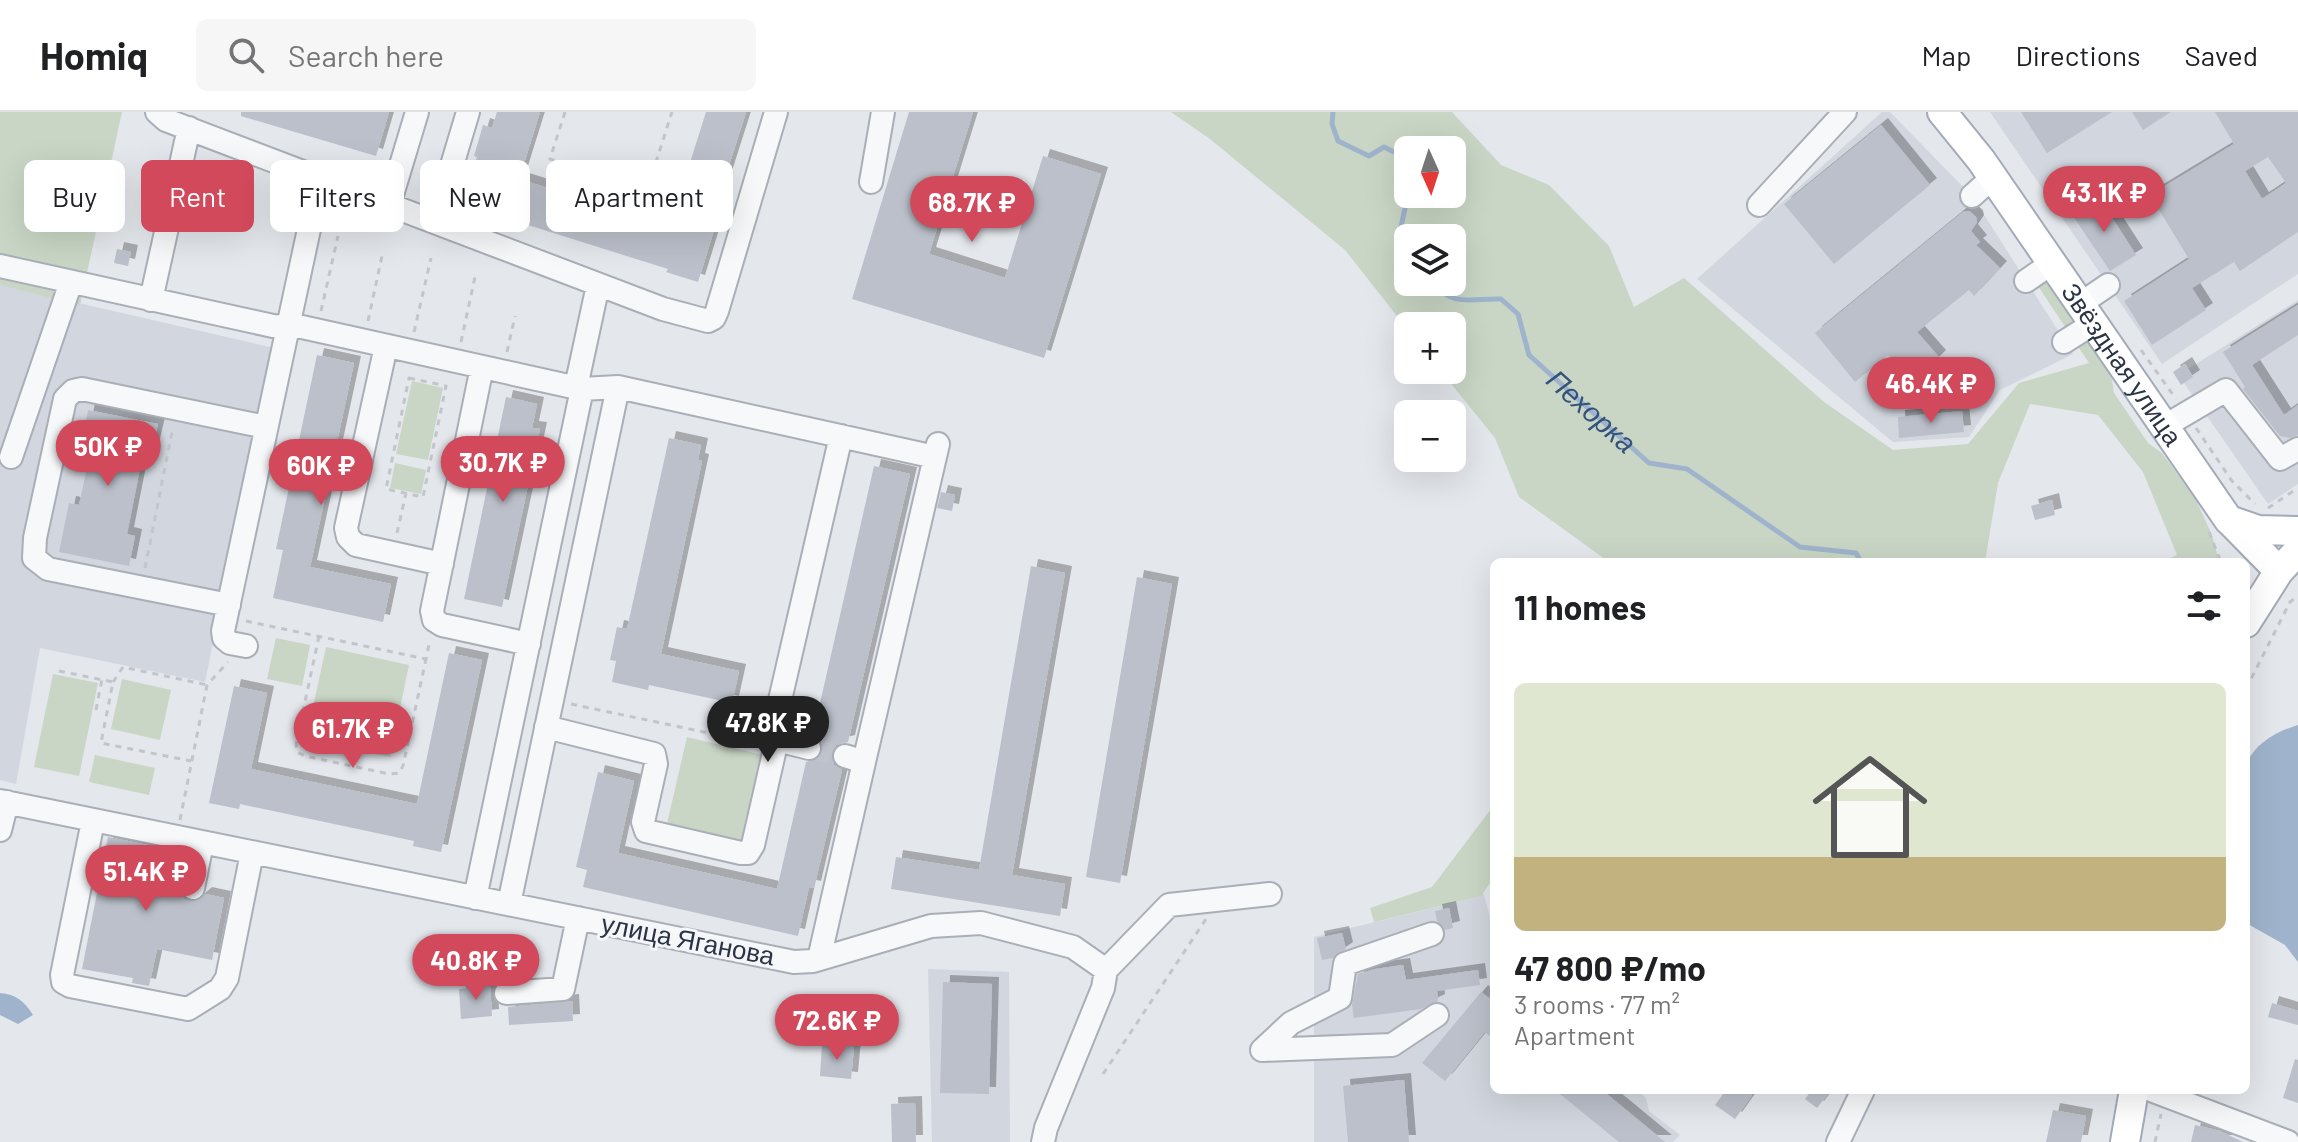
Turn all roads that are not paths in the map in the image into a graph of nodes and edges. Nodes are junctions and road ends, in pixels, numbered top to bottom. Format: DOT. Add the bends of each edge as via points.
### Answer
graph roads {
  1 [pos="157,112"];
  2 [pos="417,112"];
  3 [pos="468,112"];
  4 [pos="776,112"];
  5 [pos="883,112"];
  6 [pos="1845,112"];
  7 [pos="1942,112"];
  8 [pos="189,128"];
  9 [pos="273,160"];
  10 [pos="403,160"];
  11 [pos="454,160"];
  12 [pos="871,182"];
  13 [pos="1759,205"];
  14 [pos="308,232"];
  15 [pos="461,232"];
  16 [pos="2052,263"];
  17 [pos="0,266"];
  18 [pos="2026,281"];
  19 [pos="71,282"];
  20 [pos="598,285"];
  21 [pos="2108,285"];
  22 [pos="151,300"];
  23 [pos="2087,314"];
  24 [pos="288,327"];
  25 [pos="2064,342"];
  26 [pos="386,346"];
  27 [pos="493,369"];
  28 [pos="618,387"];
  29 [pos="579,388"];
  30 [pos="2175,420"];
  31 [pos="266,427"];
  32 [pos="841,436"];
  33 [pos="2298,449"];
  34 [pos="11,457"];
  35 [pos="2228,519"];
  36 [pos="2298,531"];
  37 [pos="2239,558"];
  38 [pos="2289,561"];
  39 [pos="442,564"];
  40 [pos="228,611"];
  41 [pos="2250,617"];
  42 [pos="529,644"];
  43 [pos="240,645"];
  44 [pos="546,727"];
  45 [pos="776,744"];
  46 [pos="809,748"];
  47 [pos="3,801"];
  48 [pos="93,821"];
  49 [pos="0,830"];
  50 [pos="202,843"];
  51 [pos="252,853"];
  52 [pos="193,888"];
  53 [pos="1270,894"];
  54 [pos="475,898"];
  55 [pos="509,904"];
  56 [pos="578,918"];
  57 [pos="1432,934"];
  58 [pos="819,959"];
  59 [pos="1106,970"];
  60 [pos="506,993"];
  61 [pos="1437,1015"];
  62 [pos="1861,1094"];
  63 [pos="2133,1094"];
  64 [pos="2162,1094"];
  65 [pos="1043,1142"];
  66 [pos="1838,1142"];
  67 [pos="2125,1142"];
  68 [pos="2288,1142"];
  1 -- 8 [label="street"];
  2 -- 10 [label="street"];
  3 -- 11 [label="street"];
  4 -- 20 [label="street" via="714,318 698,320"];
  5 -- 12 [label="street"];
  6 -- 13 [label="street"];
  7 -- 16 [label="main road, Звёздная улица" via="1982,187"];
  8 -- 9 [label="street"];
  8 -- 22 [label="street"];
  14 -- 24 [label="street"];
  15 -- 20 [label="street"];
  16 -- 18 [label="street"];
  16 -- 23 [label="main road, Звёздная улица"];
  17 -- 19 [label="street"];
  19 -- 22 [label="street"];
  19 -- 34 [label="street"];
  20 -- 29 [label="street"];
  21 -- 23 [label="street"];
  22 -- 24 [label="street"];
  23 -- 25 [label="street"];
  23 -- 30 [label="main road, Звёздная улица"];
  24 -- 26 [label="street"];
  24 -- 31 [label="street"];
  26 -- 27 [label="street"];
  26 -- 39 [label="street" via="348,537 356,545"];
  27 -- 29 [label="street"];
  27 -- 39 [label="street"];
  28 -- 29 [label="street"];
  28 -- 32 [label="street"];
  28 -- 44 [label="street"];
  29 -- 42 [label="street"];
  30 -- 33 [label="street" via="2226,390 2280,459"];
  30 -- 35 [label="main road, Звёздная улица"];
  31 -- 40 [label="street"];
  31 -- 40 [label="street" via="82,389 67,395 35,538 34,558 48,569"];
  32 -- 45 [label="street" via="777,713"];
  32 -- 58 [label="street" via="936,450 854,759"];
  35 -- 36 [label="main road" via="2258,530"];
  35 -- 37 [label="main road"];
  35 -- 38 [label="main road, Звёздная улица"];
  38 -- 41 [label="main road"];
  39 -- 42 [label="street" via="434,620"];
  40 -- 43 [label="street" via="224,638"];
  42 -- 54 [label="street"];
  44 -- 45 [label="street" via="654,754 646,831 741,853 753,845"];
  44 -- 55 [label="street"];
  45 -- 46 [label="street"];
  47 -- 48 [label="street, улица Яганова"];
  47 -- 49 [label="street"];
  48 -- 50 [label="street, улица Яганова" via="170,841"];
  48 -- 51 [label="street" via="62,975 70,986 188,1009 225,984"];
  50 -- 51 [label="street, улица Яганова"];
  50 -- 52 [label="street"];
  51 -- 54 [label="street, улица Яганова"];
  53 -- 59 [label="street" via="1169,905"];
  54 -- 55 [label="street, улица Яганова"];
  55 -- 56 [label="street, улица Яганова"];
  56 -- 58 [label="street, улица Яганова" via="794,962"];
  56 -- 60 [label="street" via="563,989"];
  57 -- 61 [label="street" via="1345,964 1340,998 1291,1023 1262,1050 1392,1045"];
  58 -- 59 [label="street, улица Яганова" via="931,926 981,923 1073,947"];
  59 -- 65 [label="street"];
  62 -- 66 [label="street"];
  63 -- 67 [label="main road"];
  64 -- 68 [label="street"];
}
